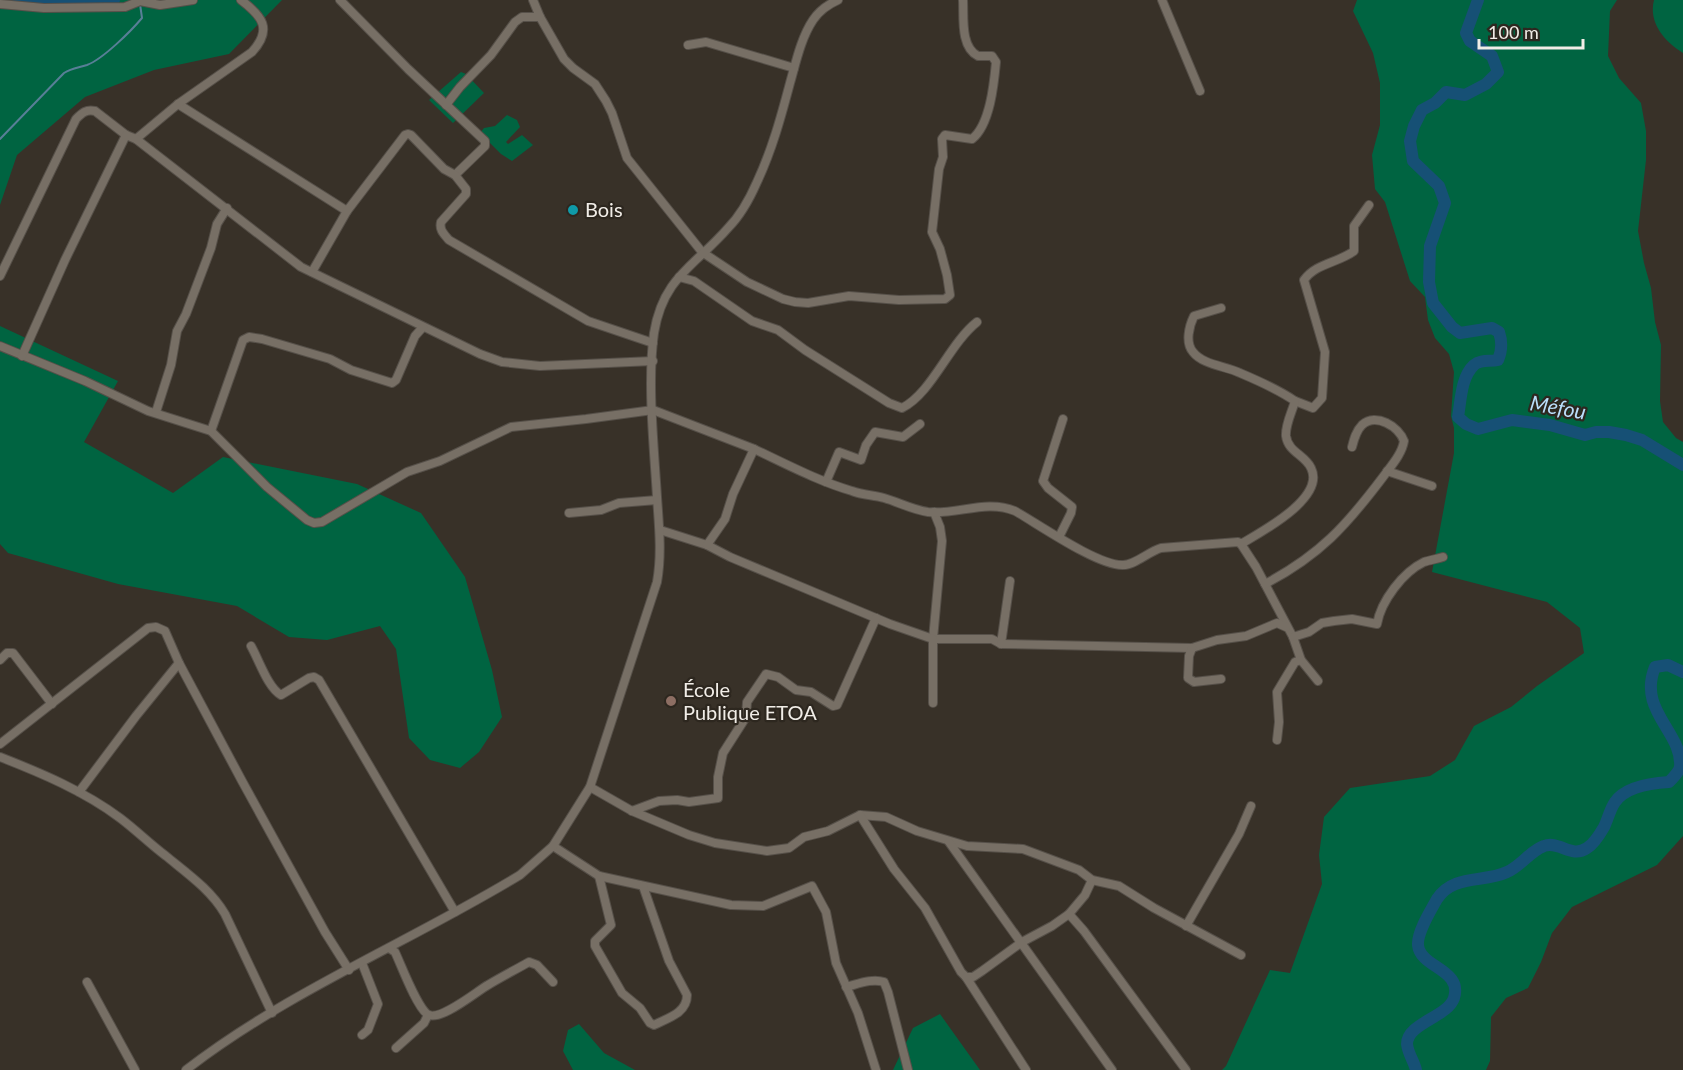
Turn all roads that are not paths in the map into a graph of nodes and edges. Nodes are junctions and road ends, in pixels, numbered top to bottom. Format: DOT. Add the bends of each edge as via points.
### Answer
graph roads {
  1 [pos="193,0"];
  2 [pos="241,0"];
  3 [pos="340,0"];
  4 [pos="533,0"];
  5 [pos="838,0"];
  6 [pos="963,0"];
  7 [pos="1162,0"];
  8 [pos="0,4"];
  9 [pos="540,17"];
  10 [pos="688,45"];
  11 [pos="794,68"];
  12 [pos="1200,91"];
  13 [pos="178,104"];
  14 [pos="446,105"];
  15 [pos="126,135"];
  16 [pos="136,139"];
  17 [pos="455,176"];
  18 [pos="1369,206"];
  19 [pos="227,208"];
  20 [pos="347,211"];
  21 [pos="702,252"];
  22 [pos="312,272"];
  23 [pos="0,276"];
  24 [pos="679,276"];
  25 [pos="1221,308"];
  26 [pos="976,322"];
  27 [pos="423,327"];
  28 [pos="653,343"];
  29 [pos="0,346"];
  30 [pos="22,356"];
  31 [pos="652,360"];
  32 [pos="1295,401"];
  33 [pos="653,410"];
  34 [pos="156,412"];
  35 [pos="1063,419"];
  36 [pos="920,424"];
  37 [pos="211,431"];
  38 [pos="1352,447"];
  39 [pos="754,449"];
  40 [pos="1387,471"];
  41 [pos="826,482"];
  42 [pos="1432,486"];
  43 [pos="657,500"];
  44 [pos="934,512"];
  45 [pos="569,513"];
  46 [pos="660,530"];
  47 [pos="1059,537"];
  48 [pos="1241,544"];
  49 [pos="707,545"];
  50 [pos="1443,557"];
  51 [pos="1010,581"];
  52 [pos="1265,584"];
  53 [pos="876,618"];
  54 [pos="1286,627"];
  55 [pos="1293,637"];
  56 [pos="933,639"];
  57 [pos="1001,644"];
  58 [pos="251,646"];
  59 [pos="1192,648"];
  60 [pos="0,660"];
  61 [pos="1301,660"];
  62 [pos="179,663"];
  63 [pos="1221,679"];
  64 [pos="1318,681"];
  65 [pos="933,703"];
  66 [pos="52,705"];
  67 [pos="1277,740"];
  68 [pos="0,744"];
  69 [pos="0,757"];
  70 [pos="590,787"];
  71 [pos="78,792"];
  72 [pos="1251,806"];
  73 [pos="632,811"];
  74 [pos="860,815"];
  75 [pos="949,842"];
  76 [pos="553,846"];
  77 [pos="599,876"];
  78 [pos="1092,880"];
  79 [pos="643,886"];
  80 [pos="455,912"];
  81 [pos="1069,914"];
  82 [pos="1186,926"];
  83 [pos="1022,942"];
  84 [pos="389,948"];
  85 [pos="1241,955"];
  86 [pos="362,963"];
  87 [pos="349,970"];
  88 [pos="966,977"];
  89 [pos="87,982"];
  90 [pos="553,982"];
  91 [pos="846,987"];
  92 [pos="272,1013"];
  93 [pos="428,1015"];
  94 [pos="362,1035"];
  95 [pos="396,1048"];
  96 [pos="135,1070"];
  97 [pos="186,1070"];
  98 [pos="876,1070"];
  99 [pos="908,1070"];
  100 [pos="1026,1070"];
  101 [pos="1112,1070"];
  102 [pos="1186,1070"];
  1 -- 8 [label="street" via="160,5 140,1 125,7"];
  2 -- 13 [label="street" via="263,23 259,44"];
  3 -- 14 [label="street"];
  4 -- 9 [label="street"];
  5 -- 11 [label="street" via="813,20"];
  6 -- 21 [label="street" via="969,49 978,57 992,56 996,62 993,90 976,136 972,139 945,135 942,139 932,232 940,249 950,295 945,299 849,296 795,302 747,282"];
  7 -- 12 [label="street"];
  9 -- 14 [label="street" via="522,17 515,22 491,56"];
  9 -- 21 [label="street" via="564,59 595,84 612,113 627,158 638,174"];
  10 -- 11 [label="street" via="706,42"];
  11 -- 21 [label="street" via="772,144 752,192 729,227"];
  13 -- 16 [label="street"];
  13 -- 20 [label="street"];
  14 -- 17 [label="street" via="485,141 485,146"];
  15 -- 16 [label="street"];
  15 -- 23 [label="street" via="95,111 83,112 76,119"];
  15 -- 30 [label="street"];
  16 -- 19 [label="street"];
  17 -- 20 [label="street" via="408,134"];
  17 -- 28 [label="street" via="467,192 441,222 442,233 449,240 588,321"];
  18 -- 32 [label="street" via="1354,226 1354,252 1317,267 1304,280 1325,352 1322,398 1313,408"];
  19 -- 22 [label="street" via="275,248"];
  19 -- 34 [label="street" via="217,224 177,331"];
  20 -- 22 [label="street"];
  21 -- 24 [label="street"];
  22 -- 27 [label="street"];
  24 -- 26 [label="street" via="694,281 752,321 778,330 902,408 921,392"];
  24 -- 28 [label="street" via="664,299"];
  25 -- 32 [label="street" via="1194,316 1189,346 1194,354"];
  27 -- 31 [label="street" via="480,354 512,364 549,367"];
  27 -- 37 [label="street" via="392,383 330,359 249,337 243,340"];
  28 -- 31 [label="street"];
  29 -- 30 [label="street"];
  30 -- 34 [label="street"];
  31 -- 33 [label="street"];
  32 -- 48 [label="street" via="1286,435 1288,444 1308,462 1314,477 1292,513"];
  33 -- 37 [label="street" via="511,427 440,461 407,472 314,523 267,487"];
  33 -- 39 [label="street"];
  33 -- 43 [label="street"];
  34 -- 37 [label="street"];
  35 -- 47 [label="street" via="1043,481 1072,507"];
  36 -- 41 [label="street" via="903,437 875,432 861,460 840,452"];
  38 -- 40 [label="street" via="1361,426 1370,420 1395,428 1404,441 1403,448"];
  39 -- 41 [label="street"];
  39 -- 49 [label="street" via="725,519"];
  40 -- 42 [label="street"];
  40 -- 52 [label="street" via="1324,546"];
  41 -- 44 [label="street"];
  43 -- 45 [label="street"];
  43 -- 46 [label="street"];
  44 -- 47 [label="street" via="1004,506"];
  44 -- 56 [label="street" via="942,541"];
  46 -- 49 [label="street"];
  46 -- 70 [label="street" via="657,582"];
  47 -- 48 [label="street" via="1102,560 1125,565 1161,548"];
  48 -- 52 [label="street"];
  49 -- 53 [label="street"];
  50 -- 55 [label="street" via="1426,561 1406,576 1378,614 1377,624 1352,619 1322,623"];
  51 -- 57 [label="street"];
  52 -- 54 [label="street"];
  53 -- 56 [label="street"];
  53 -- 73 [label="street" via="837,705 766,674 747,702 746,717 723,753 718,798 659,801"];
  54 -- 55 [label="street"];
  54 -- 59 [label="street" via="1276,623 1246,636"];
  55 -- 61 [label="street"];
  56 -- 57 [label="street" via="992,639"];
  56 -- 65 [label="street"];
  57 -- 59 [label="street"];
  58 -- 80 [label="street" via="277,693 281,695 309,678 318,680"];
  59 -- 63 [label="street" via="1188,678 1194,682"];
  60 -- 66 [label="street" via="13,653"];
  61 -- 64 [label="street"];
  61 -- 67 [label="street" via="1295,662 1277,692"];
  62 -- 66 [label="street" via="165,631 148,628"];
  62 -- 71 [label="street"];
  62 -- 87 [label="street"];
  66 -- 68 [label="street"];
  69 -- 71 [label="street"];
  70 -- 73 [label="street"];
  70 -- 76 [label="street"];
  71 -- 92 [label="street" via="119,817 217,901"];
  72 -- 82 [label="street"];
  73 -- 74 [label="street" via="715,843 767,851 789,848 804,837 828,831"];
  74 -- 75 [label="street" via="886,817"];
  74 -- 88 [label="street" via="894,869 925,908"];
  75 -- 78 [label="street" via="1023,849 1085,873"];
  75 -- 83 [label="street"];
  76 -- 77 [label="street"];
  76 -- 80 [label="street" via="520,875"];
  77 -- 79 [label="street"];
  77 -- 79 [label="street" via="610,925 597,938 596,946 622,993 654,1025 684,1008 687,994 669,961"];
  78 -- 81 [label="street" via="1086,895"];
  78 -- 82 [label="street" via="1119,886"];
  79 -- 91 [label="street" via="731,905 763,906 812,886 826,912 836,963"];
  80 -- 84 [label="street"];
  81 -- 83 [label="street"];
  81 -- 102 [label="street"];
  82 -- 85 [label="street"];
  83 -- 88 [label="street" via="973,977"];
  83 -- 101 [label="street"];
  84 -- 86 [label="street"];
  84 -- 93 [label="street" via="395,952"];
  86 -- 87 [label="street"];
  86 -- 94 [label="street" via="378,1004 368,1030"];
  87 -- 92 [label="street"];
  88 -- 100 [label="street"];
  89 -- 96 [label="street"];
  90 -- 93 [label="street" via="537,965 529,963 454,1007"];
  91 -- 98 [label="street"];
  91 -- 99 [label="street" via="884,982"];
  92 -- 97 [label="street"];
  93 -- 95 [label="street"];
}
